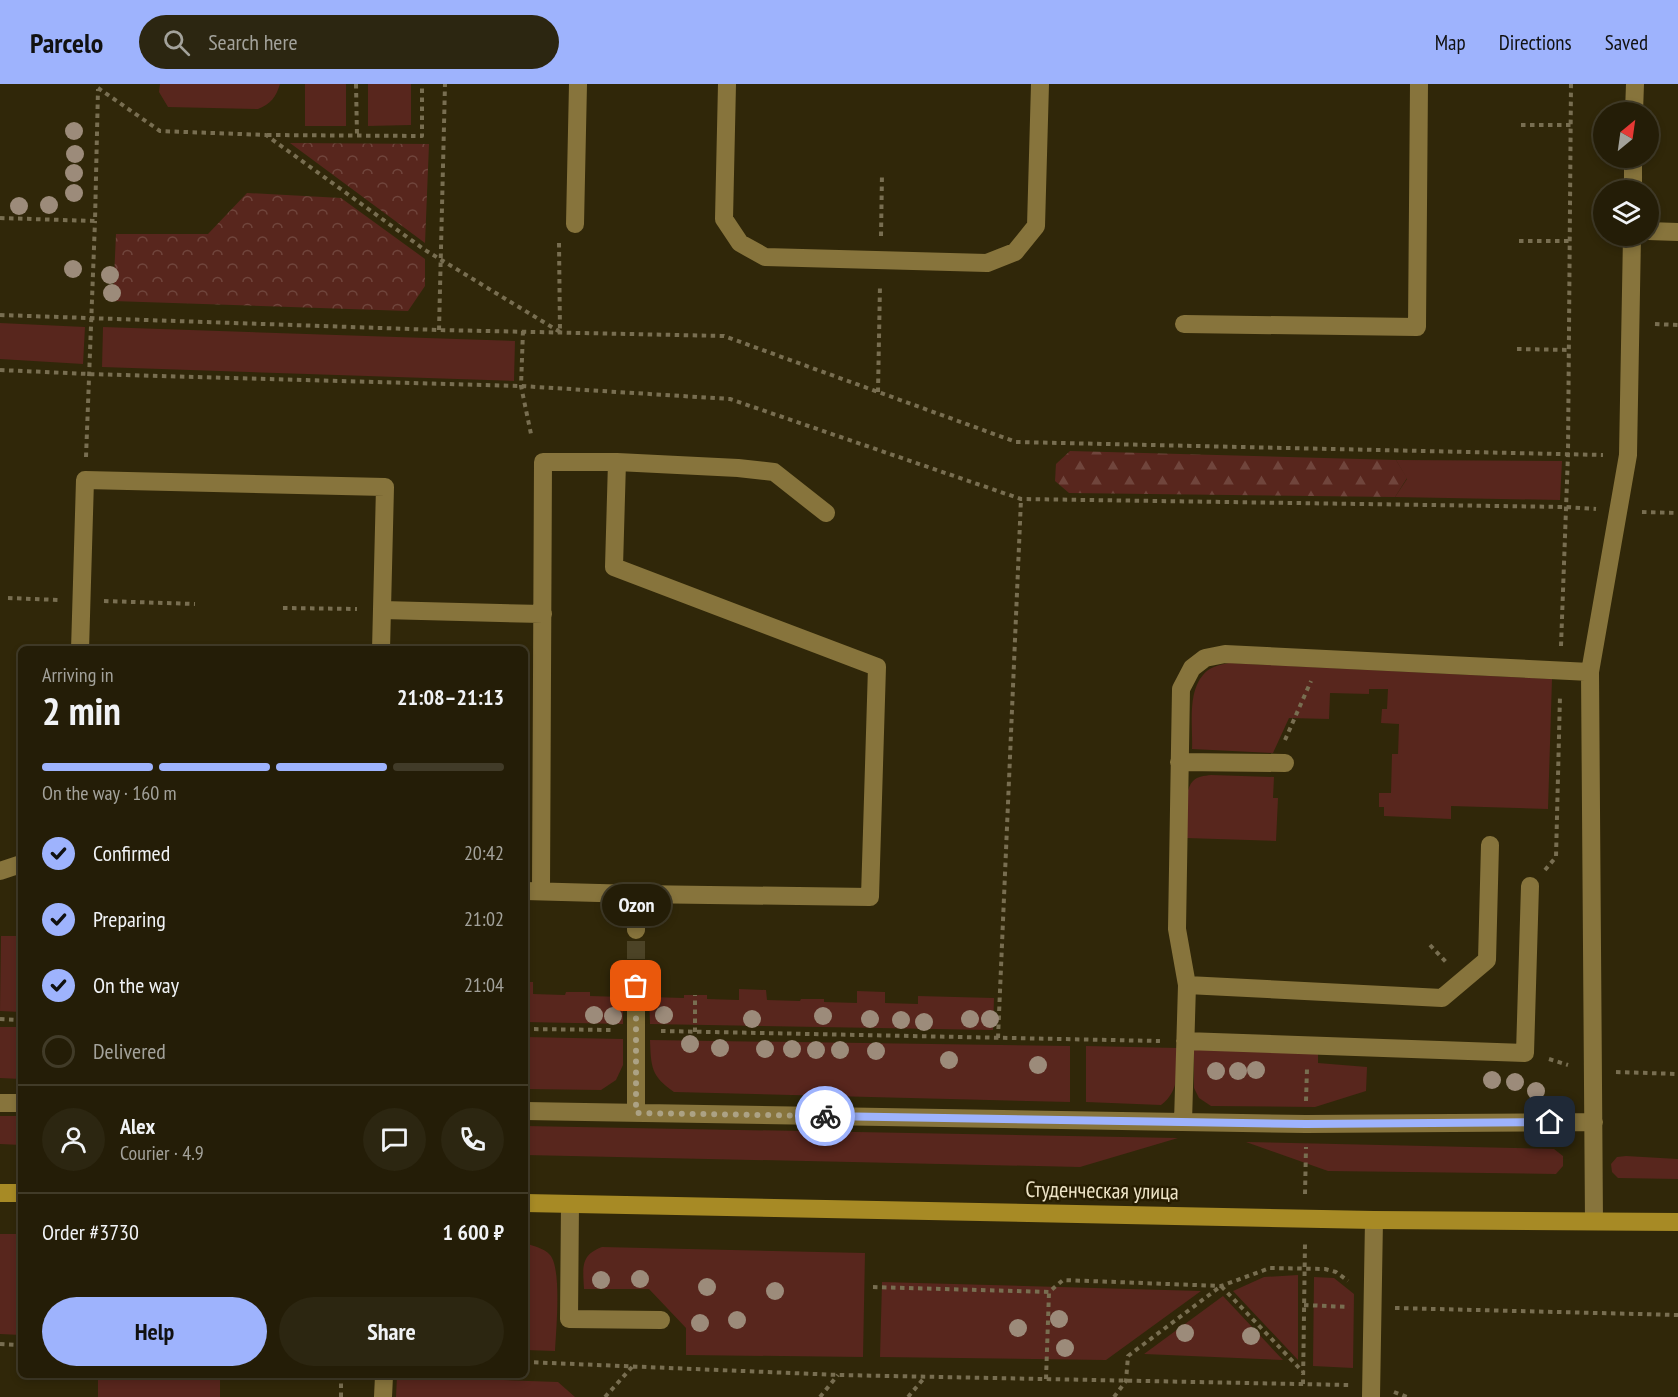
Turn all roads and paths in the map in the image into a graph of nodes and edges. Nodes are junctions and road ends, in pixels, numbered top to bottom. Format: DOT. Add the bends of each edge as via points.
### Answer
graph roads {
  1 [pos="357,84"];
  2 [pos="422,84"];
  3 [pos="445,84"];
  4 [pos="578,84"];
  5 [pos="727,84"];
  6 [pos="1040,84"];
  7 [pos="1419,84"];
  8 [pos="1571,84"];
  9 [pos="1635,84"];
  10 [pos="1634,102"];
  11 [pos="1521,125"];
  12 [pos="1571,125"];
  13 [pos="266,135"];
  14 [pos="357,135"];
  15 [pos="0,218"];
  16 [pos="95,220"];
  17 [pos="575,224"];
  18 [pos="1659,231"];
  19 [pos="1678,232"];
  20 [pos="1519,240"];
  21 [pos="1570,241"];
  22 [pos="1632,246"];
  23 [pos="441,261"];
  24 [pos="0,315"];
  25 [pos="91,319"];
  26 [pos="1184,324"];
  27 [pos="439,330"];
  28 [pos="523,332"];
  29 [pos="560,332"];
  30 [pos="1517,349"];
  31 [pos="1569,350"];
  32 [pos="0,370"];
  33 [pos="89,374"];
  34 [pos="521,386"];
  35 [pos="531,434"];
  36 [pos="1568,454"];
  37 [pos="1628,455"];
  38 [pos="617,462"];
  39 [pos="85,480"];
  40 [pos="1022,499"];
  41 [pos="1566,507"];
  42 [pos="826,513"];
  43 [pos="283,608"];
  44 [pos="382,610"];
  45 [pos="543,614"];
  46 [pos="80,646"];
  47 [pos="381,646"];
  48 [pos="1322,658"];
  49 [pos="1560,670"];
  50 [pos="1590,672"];
  51 [pos="1179,762"];
  52 [pos="1280,763"];
  53 [pos="1490,845"];
  54 [pos="18,865"];
  55 [pos="0,871"];
  56 [pos="1530,886"];
  57 [pos="533,891"];
  58 [pos="636,894"];
  59 [pos="636,930"];
  60 [pos="1187,985"];
  61 [pos="636,986"];
  62 [pos="695,995"];
  63 [pos="0,1019"];
  64 [pos="18,1020"];
  65 [pos="528,1029"];
  66 [pos="636,1031"];
  67 [pos="695,1032"];
  68 [pos="998,1038"];
  69 [pos="1185,1041"];
  70 [pos="0,1103"];
  71 [pos="18,1103"];
  72 [pos="528,1111"];
  73 [pos="636,1113"];
  74 [pos="1183,1122"];
  75 [pos="1594,1122"];
  76 [pos="0,1193"];
  77 [pos="18,1193"];
  78 [pos="528,1203"];
  79 [pos="570,1204"];
  80 [pos="1374,1220"];
  81 [pos="1594,1221"];
  82 [pos="1678,1222"];
  83 [pos="1351,1284"];
  84 [pos="1221,1286"];
  85 [pos="873,1287"];
  86 [pos="1049,1292"];
  87 [pos="1304,1305"];
  88 [pos="1373,1307"];
  89 [pos="1678,1315"];
  90 [pos="661,1320"];
  91 [pos="0,1344"];
  92 [pos="18,1345"];
  93 [pos="528,1362"];
  94 [pos="633,1366"];
  95 [pos="1304,1373"];
  96 [pos="839,1375"];
  97 [pos="925,1377"];
  98 [pos="341,1378"];
  99 [pos="384,1378"];
  100 [pos="1046,1379"];
  101 [pos="1126,1381"];
  102 [pos="1303,1384"];
  103 [pos="341,1397"];
  104 [pos="383,1397"];
  105 [pos="605,1397"];
  106 [pos="820,1397"];
  107 [pos="908,1397"];
  108 [pos="1114,1397"];
  109 [pos="1371,1397"];
  1 -- 14 [label="path"];
  2 -- 14 [label="path" via="422,135"];
  3 -- 23 [label="path"];
  4 -- 17 [label="street"];
  5 -- 6 [label="street" via="724,219 740,243 765,257 987,262 1016,252 1036,226"];
  7 -- 26 [label="street" via="1418,327"];
  8 -- 12 [label="path"];
  9 -- 10 [label="street"];
  11 -- 12 [label="path"];
  12 -- 21 [label="path"];
  13 -- 14 [label="path"];
  13 -- 16 [label="path" via="160,131 98,88"];
  13 -- 23 [label="path"];
  15 -- 16 [label="path"];
  16 -- 25 [label="path"];
  17 -- 29 [label="path" via="559,241"];
  18 -- 19 [label="street"];
  20 -- 21 [label="path"];
  21 -- 31 [label="path"];
  22 -- 37 [label="street"];
  23 -- 27 [label="path"];
  23 -- 29 [label="path"];
  24 -- 25 [label="path"];
  25 -- 27 [label="path"];
  25 -- 33 [label="path"];
  27 -- 28 [label="path"];
  28 -- 29 [label="path"];
  28 -- 34 [label="path"];
  29 -- 36 [label="path" via="724,336 1016,442"];
  30 -- 31 [label="path"];
  31 -- 36 [label="path"];
  32 -- 33 [label="path"];
  33 -- 34 [label="path"];
  33 -- 39 [label="path"];
  34 -- 35 [label="path"];
  34 -- 40 [label="path" via="730,399"];
  36 -- 37 [label="path"];
  36 -- 41 [label="path"];
  37 -- 50 [label="street"];
  38 -- 42 [label="street" via="774,472"];
  38 -- 45 [label="street" via="543,462"];
  38 -- 58 [label="street" via="614,567 877,667 870,897"];
  39 -- 44 [label="street" via="385,487"];
  39 -- 46 [label="street"];
  40 -- 41 [label="path"];
  40 -- 68 [label="path"];
  41 -- 49 [label="path"];
  43 -- 44 [label="path"];
  44 -- 45 [label="street"];
  44 -- 47 [label="street"];
  45 -- 57 [label="street"];
  48 -- 49 [label="street"];
  48 -- 51 [label="street" via="1226,654 1205,658 1192,668 1181,689"];
  48 -- 52 [label="path"];
  49 -- 50 [label="street"];
  49 -- 56 [label="path" via="1556,857"];
  50 -- 75 [label="street"];
  51 -- 52 [label="street"];
  51 -- 60 [label="street" via="1177,929"];
  53 -- 60 [label="street" via="1487,960 1442,998"];
  54 -- 55 [label="street"];
  56 -- 69 [label="street" via="1525,1053"];
  57 -- 58 [label="street"];
  58 -- 59 [label="street"];
  60 -- 69 [label="street"];
  61 -- 66 [label="street"];
  62 -- 67 [label="path"];
  63 -- 64 [label="path"];
  65 -- 66 [label="path"];
  66 -- 67 [label="path"];
  66 -- 73 [label="street"];
  67 -- 68 [label="path"];
  68 -- 69 [label="path"];
  69 -- 74 [label="street"];
  70 -- 71 [label="street"];
  72 -- 73 [label="street"];
  73 -- 74 [label="street"];
  74 -- 75 [label="street"];
  75 -- 81 [label="street"];
  76 -- 77 [label="main road"];
  78 -- 79 [label="main road, Студенческая улица"];
  79 -- 80 [label="main road, Студенческая улица"];
  79 -- 90 [label="street" via="569,1319"];
  80 -- 81 [label="main road, Студенческая улица"];
  80 -- 88 [label="street"];
  81 -- 82 [label="main road, Студенческая улица"];
  83 -- 84 [label="path" via="1325,1269 1270,1268"];
  84 -- 86 [label="path" via="1063,1280"];
  84 -- 95 [label="path"];
  84 -- 101 [label="path" via="1128,1356"];
  85 -- 86 [label="path"];
  86 -- 100 [label="path"];
  87 -- 88 [label="path"];
  88 -- 89 [label="path"];
  88 -- 109 [label="street"];
  91 -- 92 [label="path"];
  93 -- 94 [label="path"];
  94 -- 96 [label="path"];
  94 -- 105 [label="path"];
  96 -- 97 [label="path"];
  96 -- 106 [label="path"];
  97 -- 100 [label="path"];
  97 -- 107 [label="path"];
  98 -- 103 [label="path"];
  99 -- 104 [label="street"];
  100 -- 101 [label="path"];
  101 -- 102 [label="path"];
  101 -- 108 [label="path"];
}
